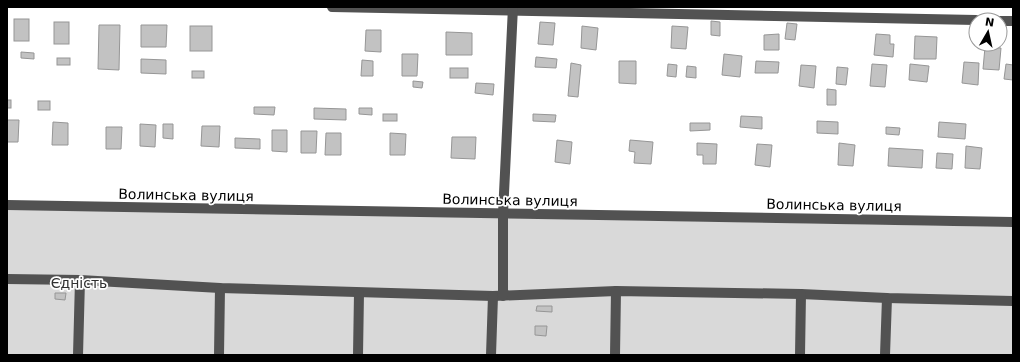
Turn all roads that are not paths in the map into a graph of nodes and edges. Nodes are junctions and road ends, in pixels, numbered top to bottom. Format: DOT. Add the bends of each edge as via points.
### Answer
graph roads {
  1 [pos="332,7"];
  2 [pos="513,8"];
  3 [pos="968,20"];
  4 [pos="7,205"];
  5 [pos="503,214"];
  6 [pos="1013,222"];
  7 [pos="7,279"];
  8 [pos="80,280"];
  9 [pos="220,288"];
  10 [pos="616,291"];
  11 [pos="359,293"];
  12 [pos="801,294"];
  13 [pos="498,296"];
  14 [pos="887,298"];
  15 [pos="1013,301"];
  16 [pos="78,355"];
  17 [pos="219,355"];
  18 [pos="358,355"];
  19 [pos="491,355"];
  20 [pos="615,355"];
  21 [pos="800,355"];
  22 [pos="885,355"];
  1 -- 2 [label="street"];
  2 -- 3 [label="street"];
  2 -- 5 [label="street"];
  4 -- 5 [label="street, Волинська вулиця"];
  5 -- 6 [label="street, Волинська вулиця"];
  5 -- 13 [label="street"];
  7 -- 8 [label="street"];
  8 -- 9 [label="street"];
  8 -- 16 [label="street"];
  9 -- 11 [label="street"];
  9 -- 17 [label="street"];
  10 -- 12 [label="street"];
  10 -- 13 [label="street"];
  10 -- 20 [label="street"];
  11 -- 13 [label="street"];
  11 -- 18 [label="street"];
  12 -- 14 [label="street"];
  12 -- 21 [label="street"];
  13 -- 19 [label="street"];
  14 -- 15 [label="street"];
  14 -- 22 [label="street"];
}
